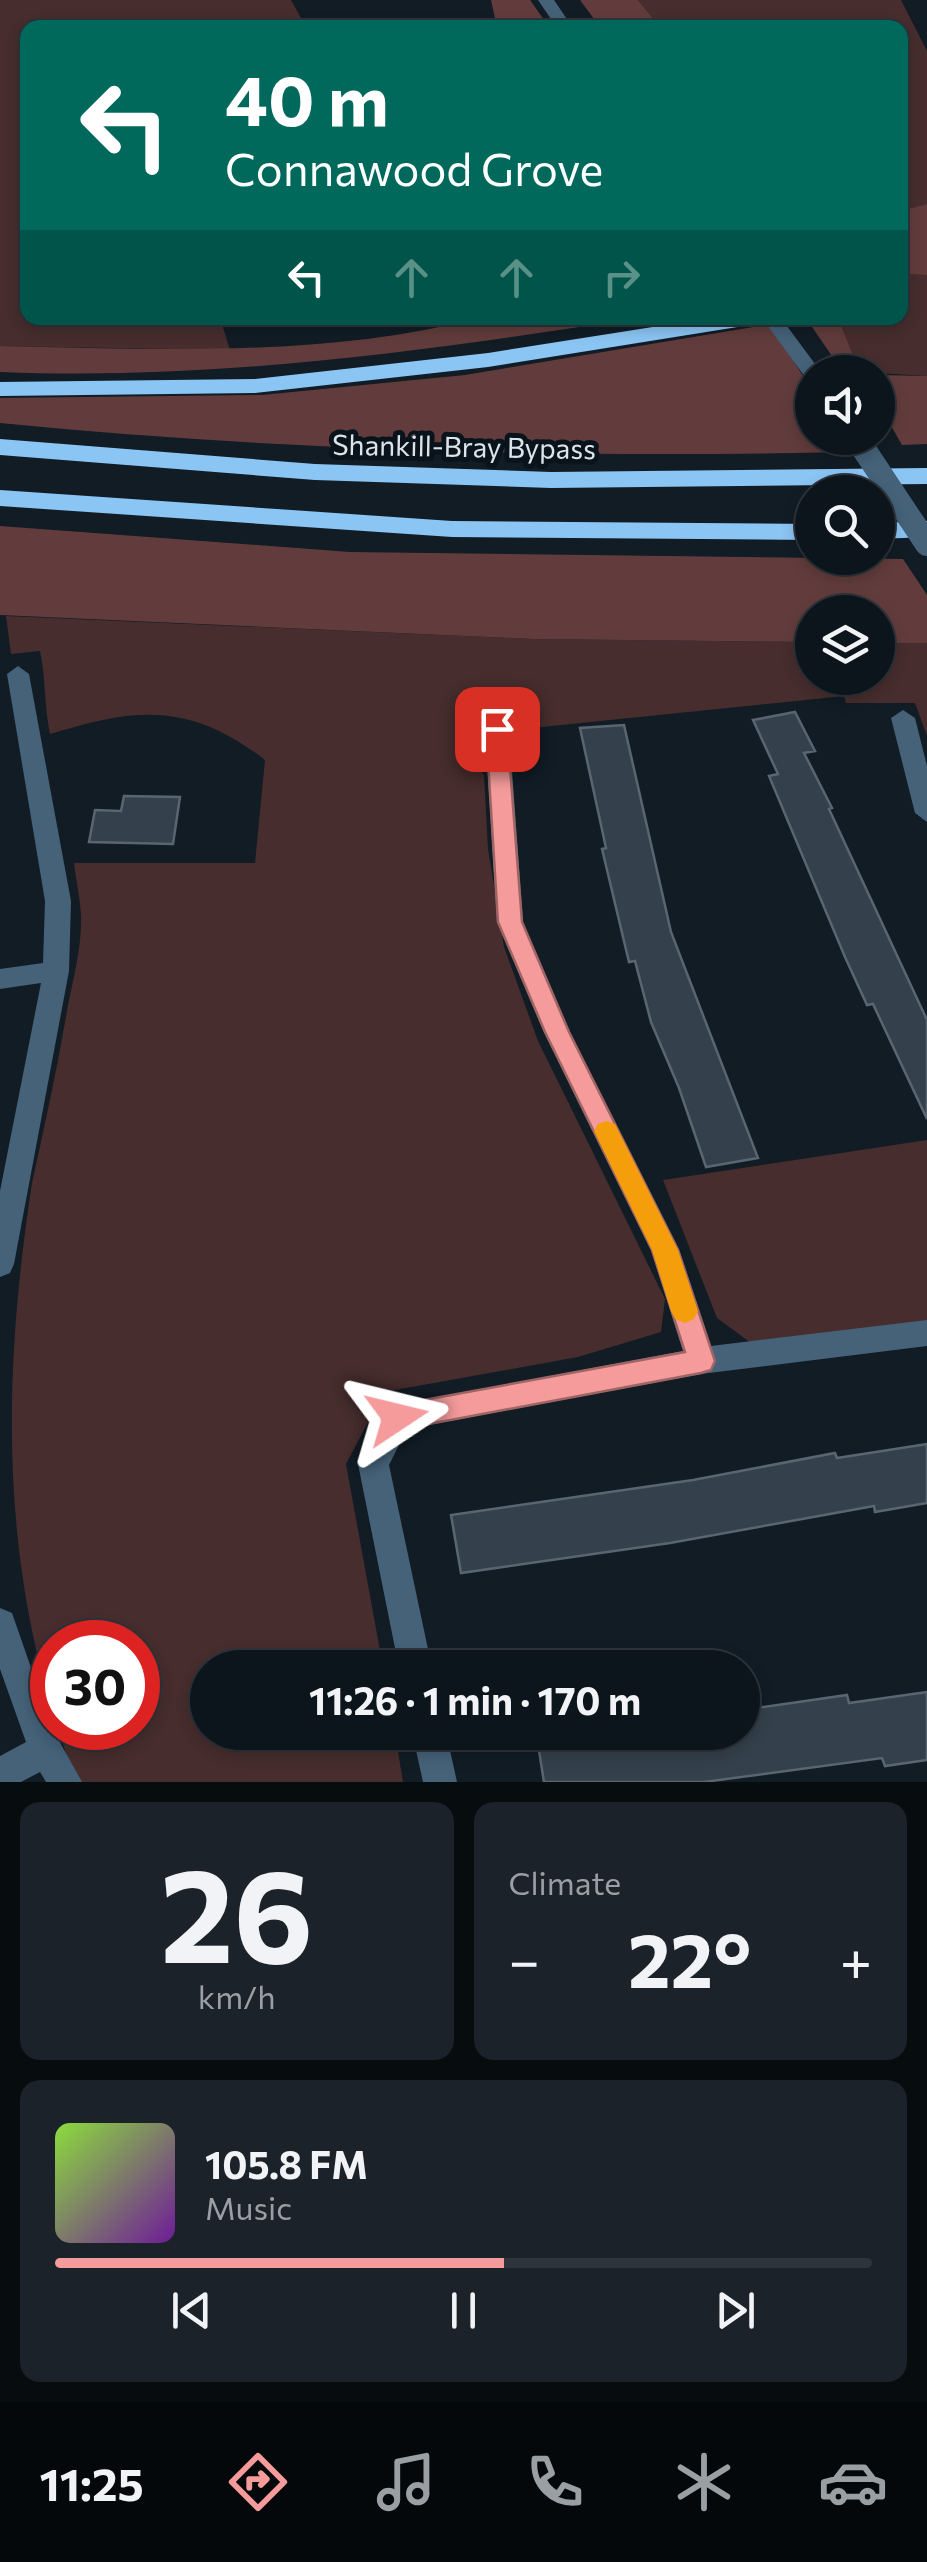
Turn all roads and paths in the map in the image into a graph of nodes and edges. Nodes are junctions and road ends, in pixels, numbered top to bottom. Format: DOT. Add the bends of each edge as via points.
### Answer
graph roads {
  1 [pos="706,325"];
  2 [pos="777,325"];
  3 [pos="799,355"];
  4 [pos="0,390"];
  5 [pos="0,447"];
  6 [pos="867,455"];
  7 [pos="927,476"];
  8 [pos="0,498"];
  9 [pos="927,529"];
  10 [pos="895,530"];
  11 [pos="795,532"];
  12 [pos="927,544"];
  13 [pos="18,674"];
  14 [pos="903,718"];
  15 [pos="497,729"];
  16 [pos="927,813"];
  17 [pos="56,970"];
  18 [pos="0,979"];
  19 [pos="0,1264"];
  20 [pos="927,1333"];
  21 [pos="701,1361"];
  22 [pos="0,1624"];
  23 [pos="412,1650"];
  24 [pos="30,1706"];
  25 [pos="46,1750"];
  26 [pos="434,1750"];
  27 [pos="0,1775"];
  28 [pos="64,1782"];
  29 [pos="440,1782"];
  1 -- 4 [label="highway" via="488,360 256,386"];
  2 -- 3 [label="street"];
  5 -- 7 [label="highway, Shankill-Bray Bypass" via="315,472 551,480"];
  6 -- 12 [label="street, bridge"];
  8 -- 11 [label="highway" via="452,529"];
  9 -- 10 [label="highway"];
  13 -- 17 [label="street" via="58,901"];
  14 -- 16 [label="street"];
  15 -- 21 [label="street" via="510,922 664,1250"];
  17 -- 18 [label="street"];
  17 -- 19 [label="street"];
  20 -- 21 [label="street"];
  21 -- 23 [label="street" via="397,1417 373,1464"];
  22 -- 24 [label="street"];
  25 -- 27 [label="street"];
  25 -- 28 [label="street"];
  26 -- 29 [label="street"];
}
